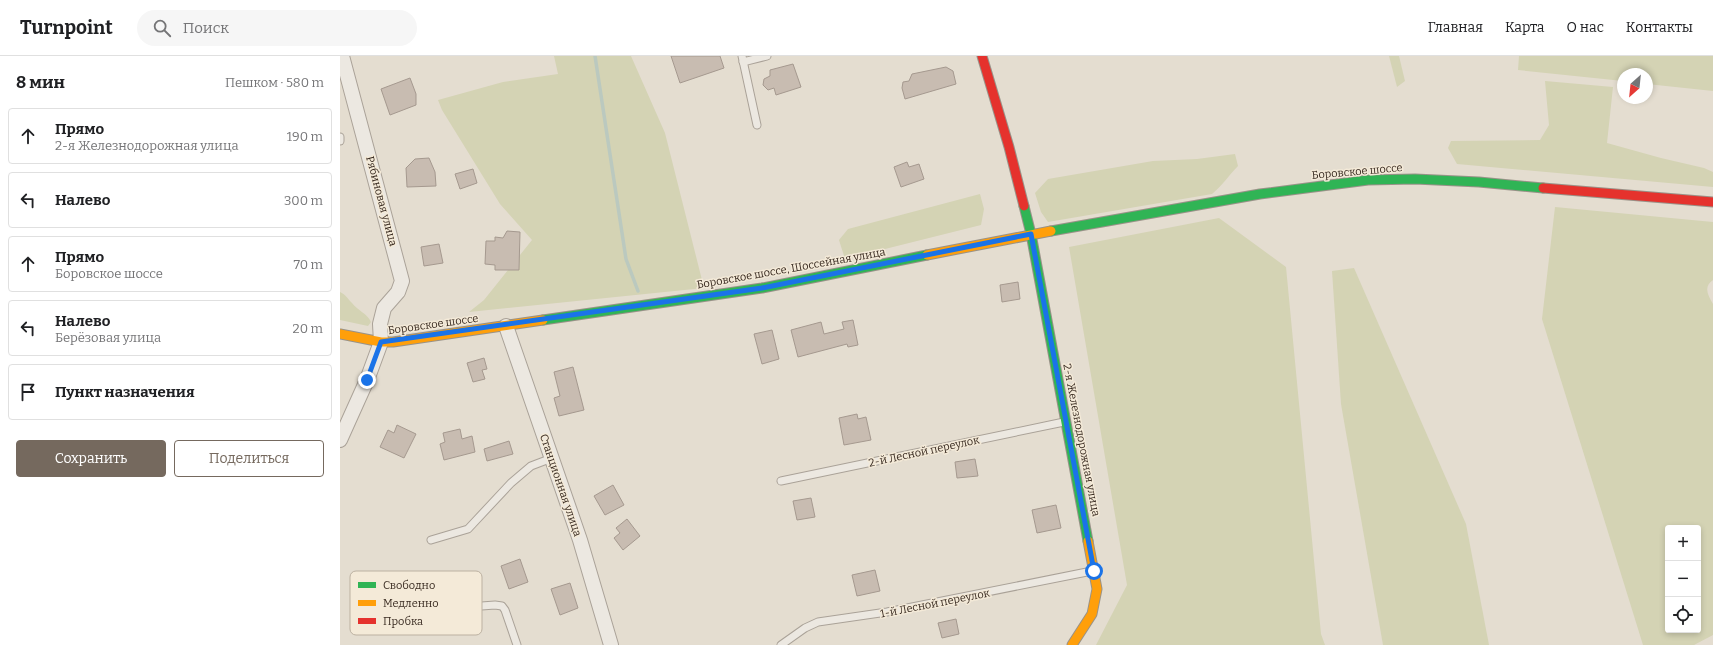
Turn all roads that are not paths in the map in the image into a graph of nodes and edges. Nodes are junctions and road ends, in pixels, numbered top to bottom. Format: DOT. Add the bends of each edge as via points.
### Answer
graph roads {
  1 [pos="342,56"];
  2 [pos="767,56"];
  3 [pos="982,56"];
  4 [pos="743,59"];
  5 [pos="757,125"];
  6 [pos="340,137"];
  7 [pos="340,141"];
  8 [pos="1713,202"];
  9 [pos="1031,234"];
  10 [pos="506,326"];
  11 [pos="340,334"];
  12 [pos="381,342"];
  13 [pos="1066,421"];
  14 [pos="340,440"];
  15 [pos="552,458"];
  16 [pos="781,481"];
  17 [pos="431,540"];
  18 [pos="1094,571"];
  19 [pos="482,607"];
  20 [pos="517,645"];
  21 [pos="612,645"];
  22 [pos="781,645"];
  23 [pos="1072,645"];
  1 -- 12 [label="street, Рябиновая улица" via="402,281 398,292 384,308"];
  2 -- 4 [label="lane"];
  3 -- 9 [label="main road, 2-я Железнодорожная улица"];
  4 -- 5 [label="lane"];
  6 -- 7 [label="lane"];
  8 -- 9 [label="main road, Боровское шоссе" via="1479,182 1415,178 1380,179 1260,194"];
  9 -- 10 [label="main road, Боровское шоссе, Шоссейная улица" via="762,288"];
  9 -- 13 [label="main road, 2-я Железнодорожная улица"];
  10 -- 12 [label="main road, Боровское шоссе"];
  10 -- 15 [label="street, Станционная улица"];
  11 -- 12 [label="main road, Боровское шоссе"];
  12 -- 14 [label="street, Рябиновая улица"];
  13 -- 16 [label="lane, 2-й Лесной переулок"];
  13 -- 18 [label="main road, 2-я Железнодорожная улица"];
  15 -- 17 [label="lane" via="531,466 468,529"];
  15 -- 21 [label="street, Станционная улица"];
  18 -- 22 [label="lane, 1-й Лесной переулок" via="857,618 818,622"];
  18 -- 23 [label="main road, 2-я Железнодорожная улица" via="1097,589 1092,614"];
  19 -- 20 [label="lane" via="502,606"];
}
